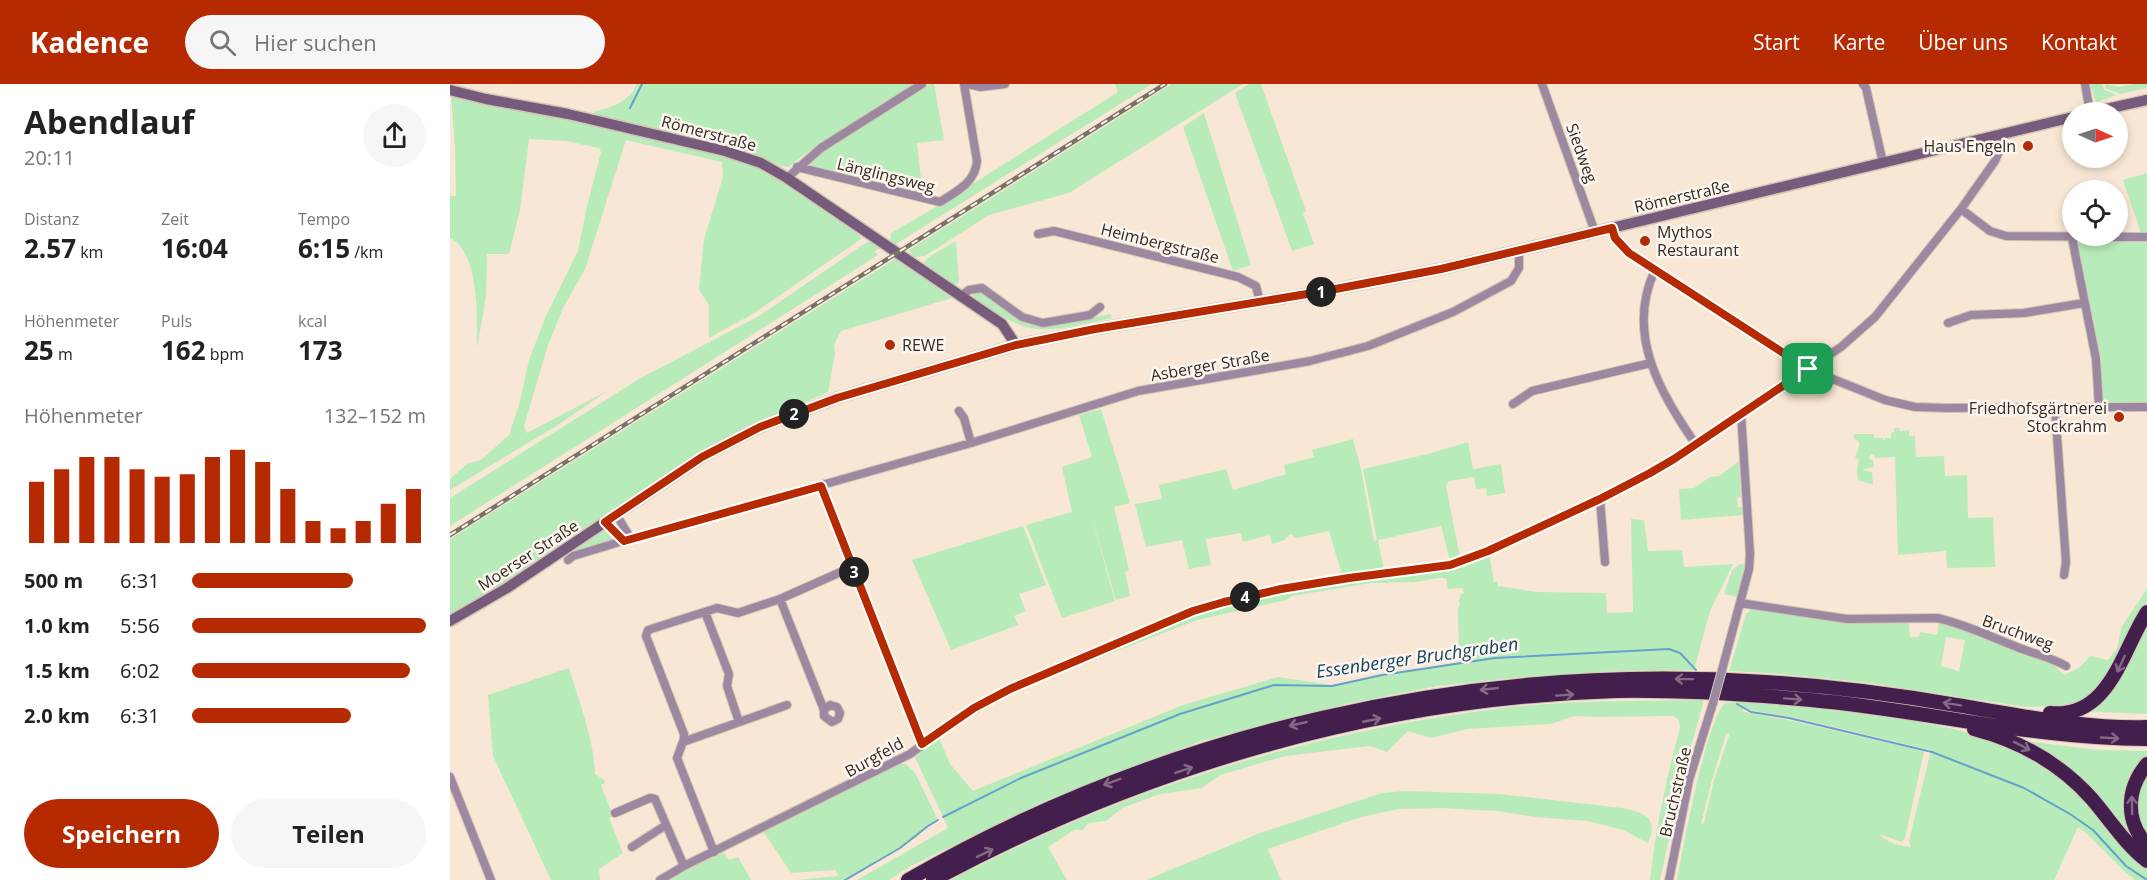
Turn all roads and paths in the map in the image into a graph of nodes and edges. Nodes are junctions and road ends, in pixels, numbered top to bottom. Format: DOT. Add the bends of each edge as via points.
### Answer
graph roads {
  1 [pos="922,84"];
  2 [pos="966,84"];
  3 [pos="1005,84"];
  4 [pos="1542,84"];
  5 [pos="1863,84"];
  6 [pos="2085,84"];
  7 [pos="450,90"];
  8 [pos="2147,100"];
  9 [pos="2089,102"];
  10 [pos="2128,104"];
  11 [pos="2062,120"];
  12 [pos="1997,135"];
  13 [pos="1883,163"];
  14 [pos="797,167"];
  15 [pos="787,178"];
  16 [pos="1961,209"];
  17 [pos="1612,228"];
  18 [pos="1595,232"];
  19 [pos="1038,234"];
  20 [pos="2128,237"];
  21 [pos="2147,237"];
  22 [pos="2062,238"];
  23 [pos="2073,246"];
  24 [pos="1519,251"];
  25 [pos="1655,270"];
  26 [pos="960,297"];
  27 [pos="1260,302"];
  28 [pos="2084,303"];
  29 [pos="1100,307"];
  30 [pos="1948,324"];
  31 [pos="1016,345"];
  32 [pos="1651,363"];
  33 [pos="1808,369"];
  34 [pos="1512,404"];
  35 [pos="2055,407"];
  36 [pos="2099,407"];
  37 [pos="2147,407"];
  38 [pos="959,411"];
  39 [pos="1742,413"];
  40 [pos="971,443"];
  41 [pos="1696,445"];
  42 [pos="821,486"];
  43 [pos="1600,499"];
  44 [pos="616,514"];
  45 [pos="605,522"];
  46 [pos="627,540"];
  47 [pos="568,560"];
  48 [pos="1605,562"];
  49 [pos="852,567"];
  50 [pos="2064,575"];
  51 [pos="780,599"];
  52 [pos="1740,603"];
  53 [pos="705,612"];
  54 [pos="2147,612"];
  55 [pos="450,621"];
  56 [pos="2066,666"];
  57 [pos="787,705"];
  58 [pos="824,710"];
  59 [pos="1927,714"];
  60 [pos="2010,714"];
  61 [pos="740,723"];
  62 [pos="2147,727"];
  63 [pos="2147,739"];
  64 [pos="683,742"];
  65 [pos="922,744"];
  66 [pos="2147,764"];
  67 [pos="450,777"];
  68 [pos="615,813"];
  69 [pos="666,825"];
  70 [pos="2147,845"];
  71 [pos="632,847"];
  72 [pos="714,852"];
  73 [pos="2147,861"];
  74 [pos="684,866"];
  75 [pos="491,880"];
  76 [pos="660,880"];
  77 [pos="908,880"];
  78 [pos="933,880"];
  79 [pos="1669,880"];
  1 -- 14 [label="street, Länglingsweg"];
  2 -- 3 [label="street"];
  2 -- 14 [label="street, Länglingsweg" via="976,172 969,182 940,202"];
  4 -- 18 [label="street, Siedweg"];
  5 -- 13 [label="street"];
  6 -- 9 [label="street"];
  7 -- 15 [label="street, Römerstraße" via="725,150"];
  8 -- 10 [label="street"];
  11 -- 12 [label="street, Römerstraße"];
  12 -- 13 [label="street, Römerstraße"];
  12 -- 16 [label="street, Burgfeld" via="2000,153"];
  13 -- 17 [label="street, Römerstraße"];
  14 -- 15 [label="street, Länglingsweg"];
  15 -- 26 [label="street, Römerstraße"];
  16 -- 22 [label="street" via="1989,231 2006,236"];
  16 -- 33 [label="street, Burgfeld" via="1875,317"];
  17 -- 18 [label="street, Römerstraße"];
  17 -- 25 [label="street" via="1623,248"];
  18 -- 24 [label="street, Römerstraße"];
  19 -- 27 [label="street, Heimbergstraße" via="1054,231 1238,277 1257,286"];
  20 -- 21 [label="street"];
  23 -- 28 [label="street"];
  24 -- 27 [label="street, Römerstraße"];
  24 -- 40 [label="street, Asberger Straße" via="1520,268 1515,277 1453,312 1392,337 1325,358 1138,391"];
  25 -- 32 [label="street" via="1643,313"];
  25 -- 33 [label="street"];
  26 -- 29 [label="street" via="969,290 982,288 1022,317 1043,323 1090,315"];
  26 -- 31 [label="street, Römerstraße" via="1002,324"];
  27 -- 31 [label="street, Römerstraße"];
  28 -- 30 [label="street" via="2024,314 1971,315"];
  28 -- 36 [label="street" via="2096,359"];
  31 -- 44 [label="street, Moerser Straße" via="837,398 760,427 702,457"];
  32 -- 34 [label="street" via="1532,392"];
  32 -- 41 [label="street" via="1668,403"];
  33 -- 35 [label="street" via="1908,406"];
  33 -- 39 [label="street, Burgfeld"];
  35 -- 36 [label="street"];
  35 -- 50 [label="street"];
  36 -- 37 [label="street"];
  38 -- 40 [label="street"];
  39 -- 41 [label="street, Burgfeld"];
  39 -- 52 [label="street, Bruchstraße" via="1750,554"];
  40 -- 42 [label="street, Asberger Straße"];
  41 -- 43 [label="street, Burgfeld"];
  42 -- 46 [label="street, Asberger Straße"];
  42 -- 49 [label="street"];
  43 -- 48 [label="street"];
  43 -- 65 [label="street, Burgfeld" via="1450,565 1281,589 1193,611 1010,689"];
  44 -- 45 [label="street, Moerser Straße"];
  44 -- 46 [label="street"];
  45 -- 46 [label="street"];
  45 -- 55 [label="street, Moerser Straße"];
  46 -- 47 [label="street, Asberger Straße"];
  49 -- 51 [label="street"];
  49 -- 65 [label="street"];
  51 -- 53 [label="street" via="738,613 717,608"];
  51 -- 58 [label="street"];
  52 -- 56 [label="street, Bruchweg" via="1847,619 1937,618 2048,656"];
  52 -- 79 [label="street, Bruchstraße, bridge" via="1689,780"];
  53 -- 61 [label="street" via="729,674 727,686"];
  53 -- 64 [label="street" via="648,630 646,636 684,734"];
  54 -- 60 [label="highway, one-way" via="2114,679 2096,697 2064,713 2025,710"];
  57 -- 61 [label="street"];
  59 -- 63 [label="highway, one-way" via="2075,736"];
  59 -- 73 [label="highway, one-way" via="1941,722 2014,741 2054,764 2092,799"];
  78 -- 59 [label="highway, one-way" via="1029,831 1171,774 1291,738 1430,709 1513,698 1673,691 1813,700"];
  60 -- 62 [label="highway"];
  60 -- 77 [label="highway, one-way" via="1891,694 1690,679 1582,681 1429,697 1280,728 1154,766 1020,822"];
  61 -- 64 [label="street"];
  64 -- 72 [label="street" via="677,758"];
  65 -- 72 [label="street, Burgfeld" via="862,779"];
  70 -- 66 [label="highway, one-way" via="2136,830 2130,799 2139,773"];
  67 -- 75 [label="street"];
  68 -- 69 [label="street" via="655,799"];
  69 -- 71 [label="street"];
  69 -- 74 [label="street"];
  72 -- 74 [label="street, Burgfeld"];
  74 -- 76 [label="street, Burgfeld"];
}
